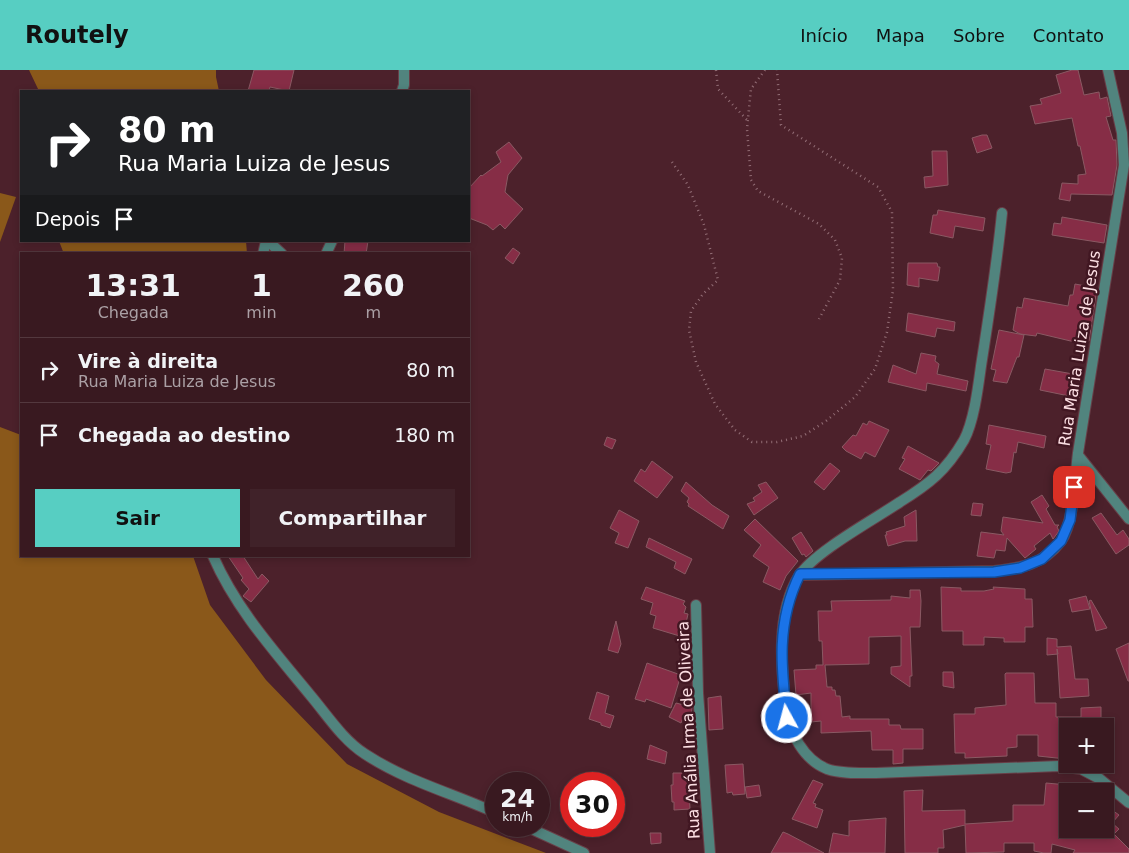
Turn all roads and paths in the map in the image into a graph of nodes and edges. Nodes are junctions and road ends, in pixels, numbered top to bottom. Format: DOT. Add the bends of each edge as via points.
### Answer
graph roads {
  1 [pos="404,70"];
  2 [pos="716,70"];
  3 [pos="765,70"];
  4 [pos="777,70"];
  5 [pos="1108,70"];
  6 [pos="402,90"];
  7 [pos="748,121"];
  8 [pos="672,162"];
  9 [pos="1002,213"];
  10 [pos="268,242"];
  11 [pos="280,252"];
  12 [pos="819,319"];
  13 [pos="1078,455"];
  14 [pos="1129,519"];
  15 [pos="213,557"];
  16 [pos="800,574"];
  17 [pos="696,605"];
  18 [pos="1129,803"];
  19 [pos="485,809"];
  20 [pos="549,837"];
  21 [pos="584,853"];
  22 [pos="710,853"];
  1 -- 6 [label="street"];
  2 -- 7 [label="path" via="718,88"];
  3 -- 7 [label="path" via="751,89"];
  4 -- 8 [label="path" via="782,125 878,187 892,212 893,290 887,332 874,369 855,398 804,436 777,442 752,442 735,430 715,404 696,362 688,330 691,311 702,294 718,280 704,226 688,185"];
  5 -- 13 [label="street, Rua Maria Luiza de Jesus" via="1122,133 1124,165"];
  7 -- 12 [label="path" via="751,180 758,191 818,224 835,240 842,258 840,280"];
  9 -- 16 [label="street" via="975,405 965,438 948,464 928,484 830,548"];
  10 -- 11 [label="street"];
  13 -- 14 [label="street"];
  13 -- 16 [label="street, Rua Maria Luiza de Jesus" via="1070,520 1061,541 1042,559 1020,568 994,572"];
  15 -- 19 [label="street" via="251,623 343,735 363,753 392,771"];
  16 -- 18 [label="street" via="790,594 781,669 787,718 796,741 812,760 826,769 876,774 1059,766 1081,769 1100,779"];
  17 -- 22 [label="street, Rua Anália Irma de Oliveira" via="698,693"];
  20 -- 21 [label="street"];
}
